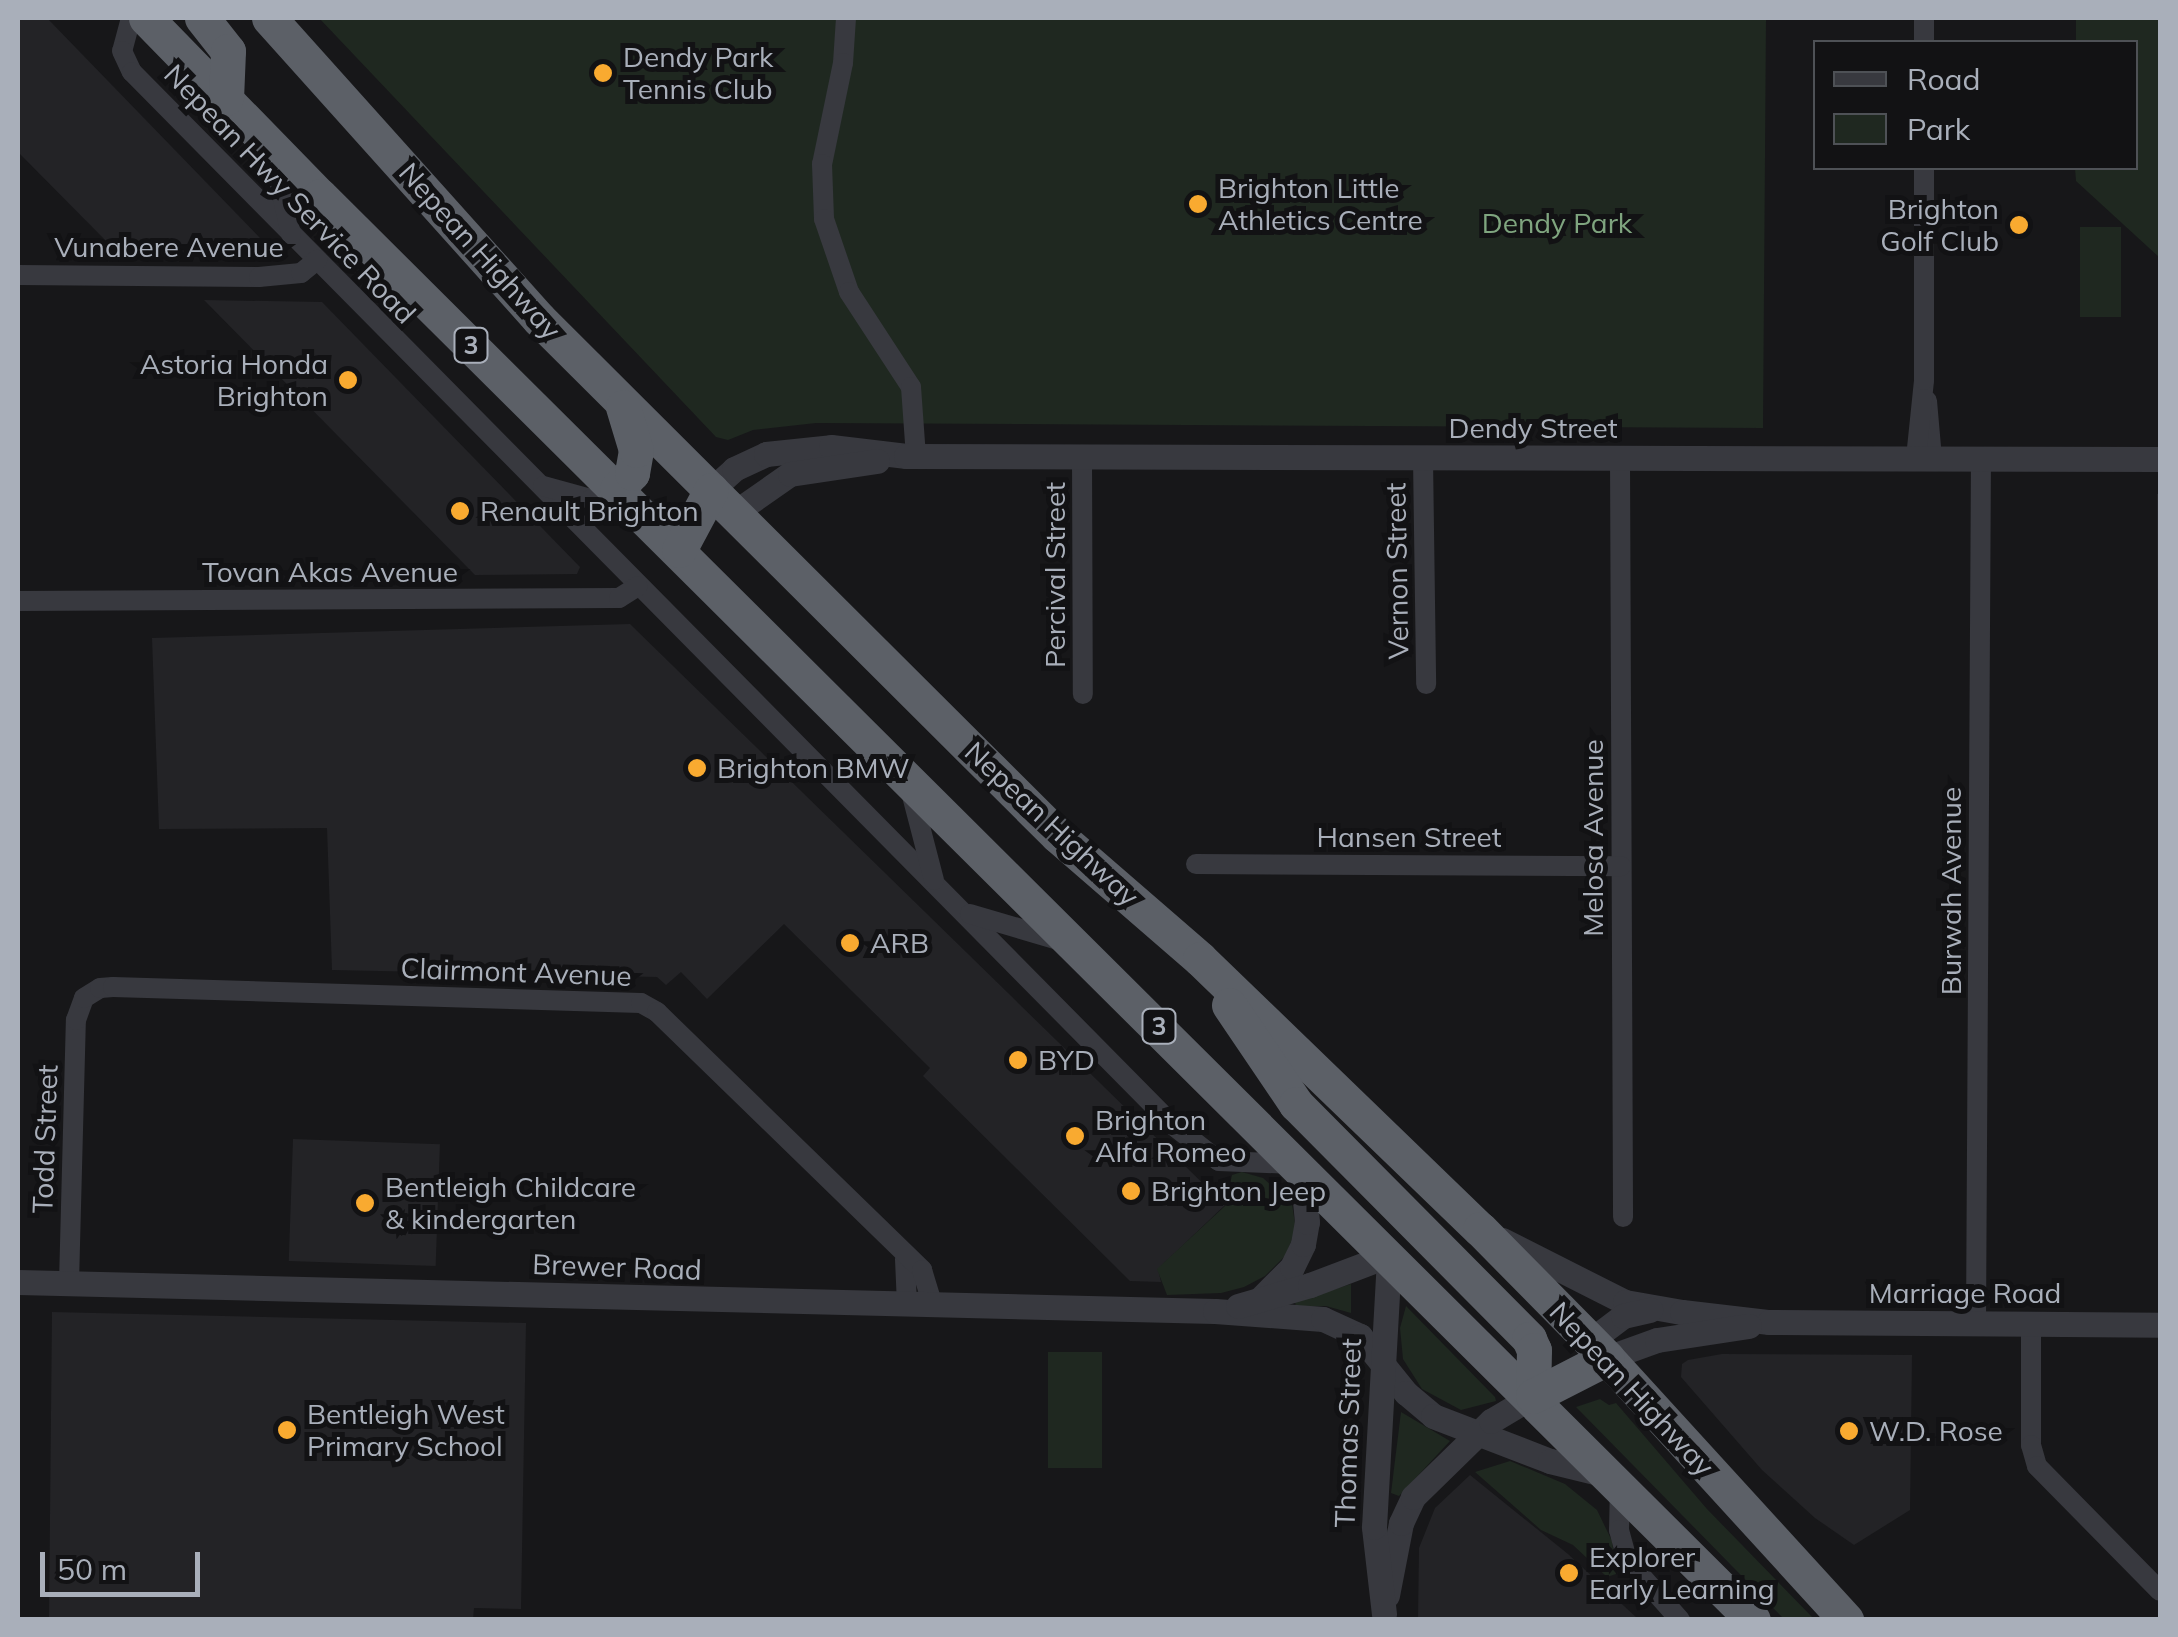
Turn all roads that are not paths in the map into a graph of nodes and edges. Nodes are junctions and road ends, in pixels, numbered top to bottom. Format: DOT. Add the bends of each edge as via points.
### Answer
graph roads {
  1 [pos="131,18"];
  2 [pos="146,18"];
  3 [pos="202,18"];
  4 [pos="268,18"];
  5 [pos="846,18"];
  6 [pos="226,98"];
  7 [pos="267,138"];
  8 [pos="1924,170"];
  9 [pos="292,236"];
  10 [pos="317,260"];
  11 [pos="18,275"];
  12 [pos="618,397"];
  13 [pos="911,456"];
  14 [pos="1082,456"];
  15 [pos="1423,458"];
  16 [pos="1620,458"];
  17 [pos="1924,458"];
  18 [pos="1981,459"];
  19 [pos="2160,459"];
  20 [pos="534,482"];
  21 [pos="617,489"];
  22 [pos="722,501"];
  23 [pos="679,550"];
  24 [pos="638,586"];
  25 [pos="18,602"];
  26 [pos="822,604"];
  27 [pos="796,666"];
  28 [pos="1426,684"];
  29 [pos="1083,694"];
  30 [pos="906,774"];
  31 [pos="1196,864"];
  32 [pos="1621,866"];
  33 [pos="940,891"];
  34 [pos="958,907"];
  35 [pos="1078,946"];
  36 [pos="1206,966"];
  37 [pos="84,998"];
  38 [pos="1329,1138"];
  39 [pos="1301,1166"];
  40 [pos="1624,1218"];
  41 [pos="1478,1227"];
  42 [pos="1433,1240"];
  43 [pos="1389,1255"];
  44 [pos="18,1282"];
  45 [pos="69,1283"];
  46 [pos="1258,1300"];
  47 [pos="920,1305"];
  48 [pos="1668,1310"];
  49 [pos="1214,1311"];
  50 [pos="1769,1322"];
  51 [pos="1976,1324"];
  52 [pos="2031,1324"];
  53 [pos="2160,1325"];
  54 [pos="1598,1350"];
  55 [pos="1382,1360"];
  56 [pos="1532,1396"];
  57 [pos="1477,1434"];
  58 [pos="1616,1480"];
  59 [pos="2160,1592"];
  60 [pos="1384,1617"];
  61 [pos="1680,1620"];
  62 [pos="1753,1620"];
  63 [pos="1846,1620"];
  1 -- 9 [label="street, Nepean Hwy Service Road" via="122,46 128,66"];
  2 -- 6 [label="highway, 3"];
  3 -- 6 [label="highway" via="228,51"];
  4 -- 12 [label="highway, Nepean Highway" via="539,319"];
  5 -- 13 [label="street" via="822,164 824,219 849,292 911,387"];
  6 -- 7 [label="highway, 3"];
  7 -- 9 [label="street"];
  7 -- 21 [label="highway, 3"];
  8 -- 17 [label="street"];
  9 -- 10 [label="street, Nepean Hwy Service Road"];
  10 -- 11 [label="street, Vunabere Avenue" via="302,273 259,277"];
  10 -- 20 [label="street, Nepean Hwy Service Road"];
  12 -- 21 [label="highway" via="636,450 632,473"];
  12 -- 22 [label="highway, Nepean Highway"];
  13 -- 14 [label="street, Dendy Street"];
  13 -- 22 [label="street, Dendy Street" via="789,449 744,463"];
  14 -- 15 [label="street, Dendy Street"];
  14 -- 29 [label="street, Percival Street"];
  15 -- 16 [label="street, Dendy Street"];
  15 -- 28 [label="street, Vernon Street"];
  16 -- 17 [label="street, Dendy Street"];
  16 -- 32 [label="street, Melosa Avenue"];
  17 -- 18 [label="street, Dendy Street"];
  18 -- 19 [label="street, Dendy Street"];
  18 -- 51 [label="street, Burwah Avenue"];
  20 -- 21 [label="street, Nepean Hwy Service Road" via="580,498"];
  20 -- 24 [label="street, Nepean Hwy Service Road"];
  21 -- 23 [label="highway, 3"];
  22 -- 23 [label="highway"];
  22 -- 26 [label="highway, Nepean Highway"];
  23 -- 27 [label="highway, 3"];
  24 -- 25 [label="street, Tovan Akas Avenue" via="618,598"];
  24 -- 33 [label="street, Nepean Hwy Service Road"];
  26 -- 27 [label="highway" via="803,628"];
  26 -- 36 [label="highway, Nepean Highway" via="1057,835"];
  27 -- 30 [label="highway, 3"];
  30 -- 33 [label="street, Nepean Hwy Service Road"];
  30 -- 35 [label="highway, 3"];
  31 -- 32 [label="street, Hansen Street"];
  32 -- 40 [label="street, Melosa Avenue"];
  33 -- 34 [label="street, Nepean Hwy Service Road"];
  34 -- 35 [label="street, Nepean Hwy Service Road" via="998,926"];
  34 -- 39 [label="street, Nepean Hwy Service Road" via="1207,1154 1222,1162"];
  35 -- 39 [label="highway, 3"];
  36 -- 38 [label="highway" via="1280,1084"];
  36 -- 41 [label="highway, Nepean Highway"];
  37 -- 45 [label="street, Todd Street" via="76,1020"];
  37 -- 47 [label="street, Clairmont Avenue" via="112,987 641,1003 905,1259"];
  38 -- 39 [label="highway"];
  38 -- 42 [label="highway"];
  39 -- 43 [label="highway, 3"];
  39 -- 46 [label="street" via="1307,1222 1301,1249"];
  41 -- 42 [label="highway"];
  41 -- 48 [label="street, Marriage Road" via="1625,1302"];
  41 -- 54 [label="highway, Nepean Highway"];
  42 -- 43 [label="highway"];
  42 -- 56 [label="highway" via="1530,1339"];
  43 -- 46 [label="street, Brewer Road"];
  43 -- 55 [label="street, Thomas Street"];
  43 -- 56 [label="highway, 3"];
  44 -- 45 [label="street, Brewer Road"];
  45 -- 47 [label="street, Brewer Road"];
  46 -- 49 [label="street, Brewer Road"];
  47 -- 49 [label="street, Brewer Road"];
  48 -- 50 [label="street, Marriage Road"];
  48 -- 54 [label="street" via="1631,1312"];
  49 -- 55 [label="street, Brewer Road" via="1334,1321"];
  50 -- 51 [label="street, Marriage Road"];
  50 -- 54 [label="street, Marriage Road"];
  51 -- 52 [label="street, Marriage Road"];
  52 -- 53 [label="street, Marriage Road"];
  52 -- 59 [label="street" via="2031,1445 2037,1466"];
  54 -- 56 [label="highway"];
  54 -- 63 [label="highway, Nepean Highway"];
  55 -- 57 [label="street, Brewer Road" via="1422,1408"];
  55 -- 60 [label="street, Thomas Street" via="1374,1528"];
  56 -- 57 [label="street, Thomas Street"];
  56 -- 58 [label="highway, 3"];
  57 -- 58 [label="street, Brewer Road"];
  57 -- 60 [label="street, Thomas Street" via="1405,1511"];
  58 -- 61 [label="street" via="1627,1560"];
  58 -- 62 [label="highway, 3"];
}
